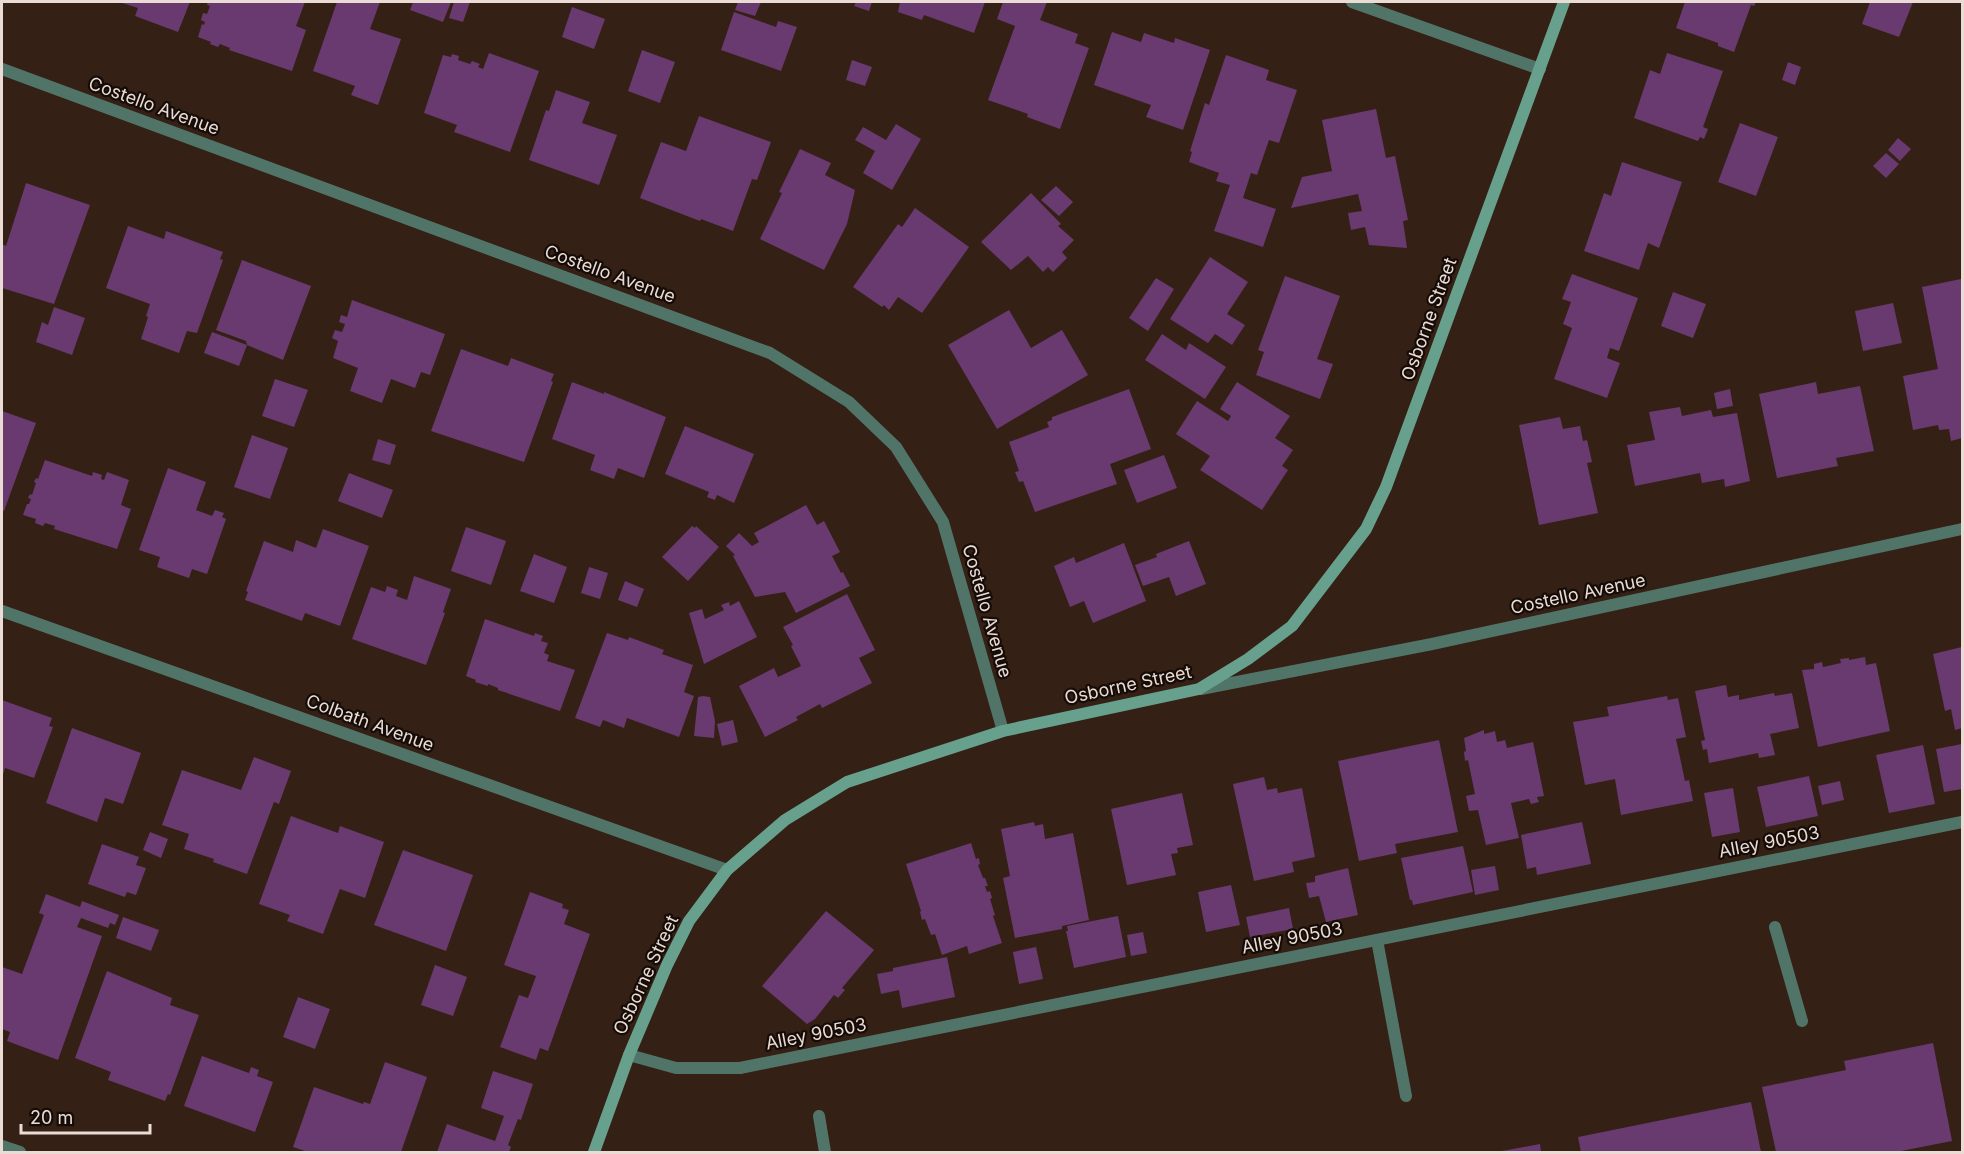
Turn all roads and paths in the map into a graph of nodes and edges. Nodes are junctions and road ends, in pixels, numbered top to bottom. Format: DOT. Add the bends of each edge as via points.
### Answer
graph roads {
  1 [pos="1352,2"];
  2 [pos="1564,2"];
  3 [pos="2,69"];
  4 [pos="1540,69"];
  5 [pos="1962,529"];
  6 [pos="2,611"];
  7 [pos="1199,689"];
  8 [pos="1003,731"];
  9 [pos="1962,822"];
  10 [pos="727,870"];
  11 [pos="1775,927"];
  12 [pos="1377,939"];
  13 [pos="1802,1020"];
  14 [pos="629,1055"];
  15 [pos="1406,1096"];
  16 [pos="819,1116"];
  17 [pos="2,1146"];
  18 [pos="20,1152"];
  19 [pos="594,1152"];
  20 [pos="825,1152"];
  1 -- 4 [label="street"];
  2 -- 4 [label="street, Osborne Street"];
  3 -- 8 [label="street, Costello Avenue" via="770,353 849,402 896,447 943,522"];
  4 -- 7 [label="street, Osborne Street" via="1386,487 1366,529 1292,626"];
  5 -- 7 [label="street, Costello Avenue" via="1443,642"];
  6 -- 10 [label="street, Colbath Avenue"];
  7 -- 8 [label="street, Osborne Street"];
  8 -- 10 [label="street, Osborne Street" via="847,782 785,820"];
  9 -- 12 [label="street, Alley 90503"];
  10 -- 14 [label="street, Osborne Street" via="689,921"];
  11 -- 13 [label="street"];
  12 -- 14 [label="street, Alley 90503" via="740,1068 676,1068"];
  12 -- 15 [label="street"];
  14 -- 19 [label="street, Osborne Street"];
  16 -- 20 [label="street"];
  17 -- 18 [label="street"];
}
